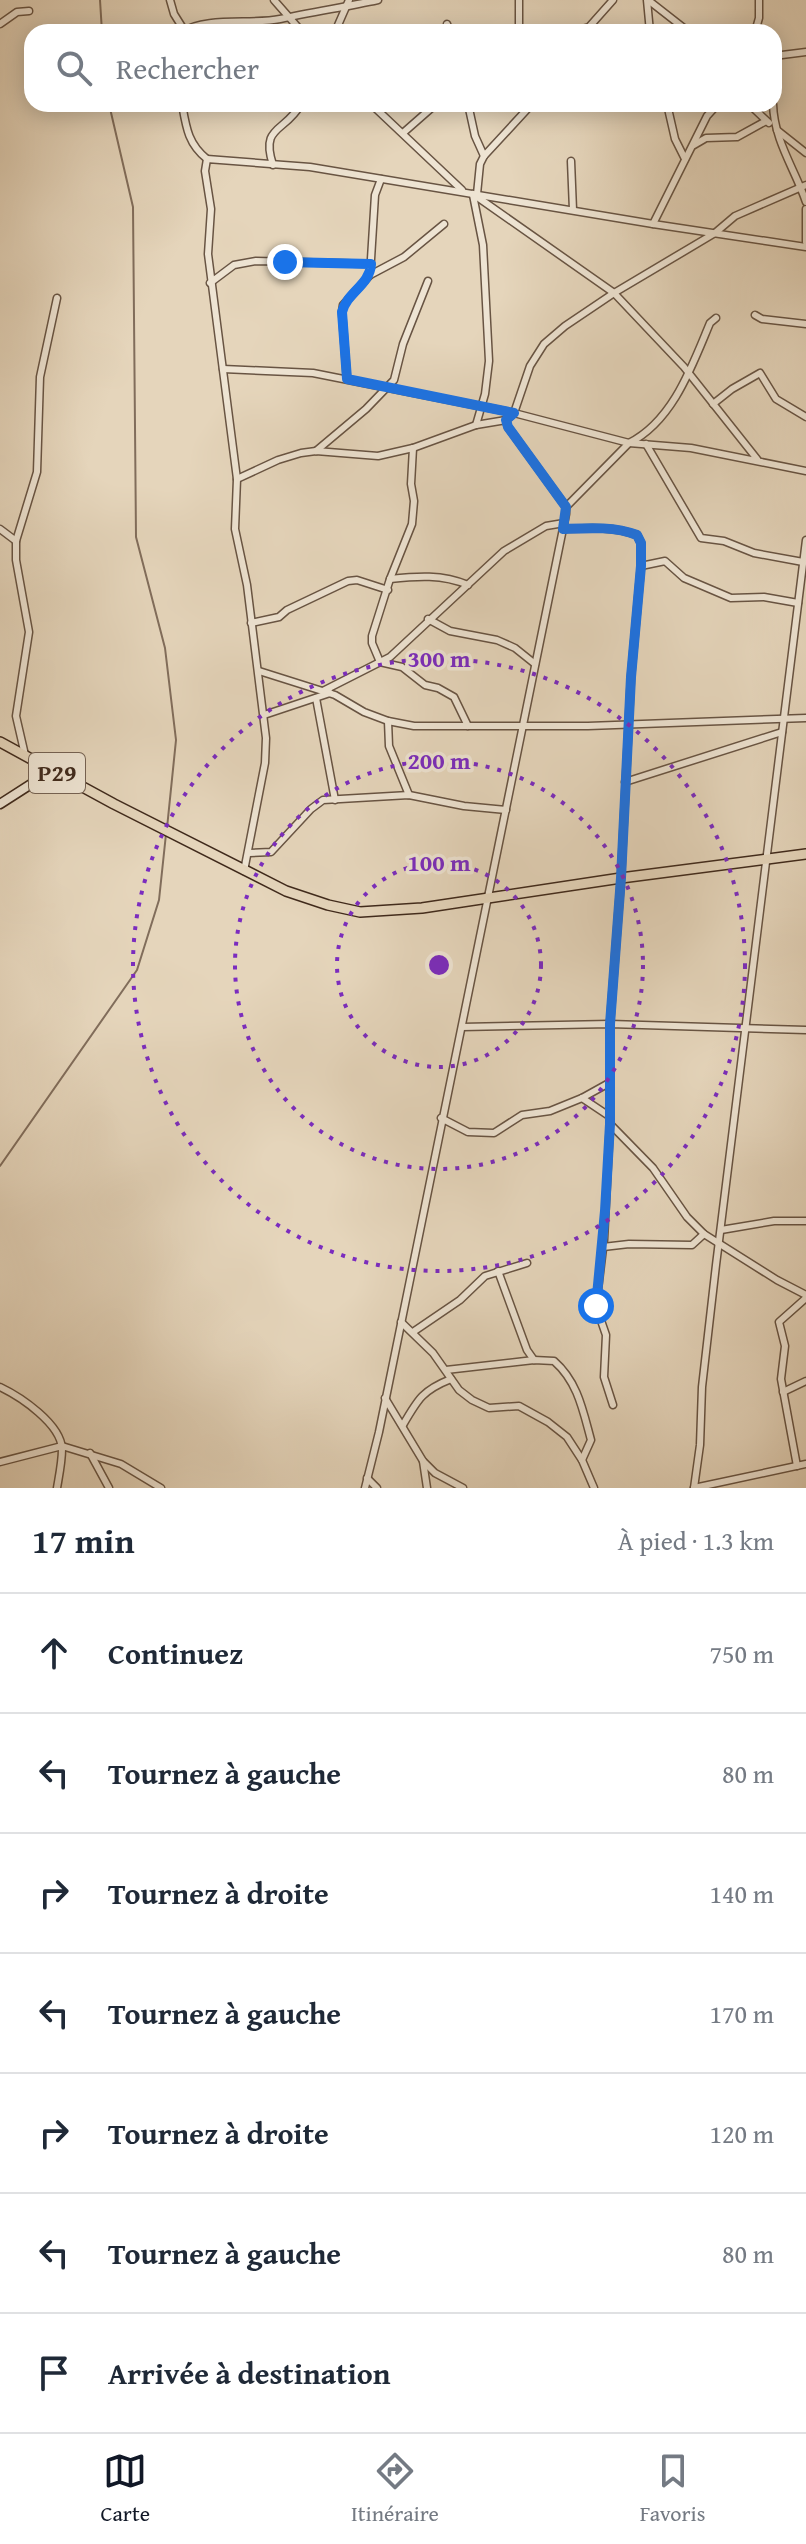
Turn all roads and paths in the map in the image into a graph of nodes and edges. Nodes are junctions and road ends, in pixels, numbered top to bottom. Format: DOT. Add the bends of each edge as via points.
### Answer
graph roads {
  1 [pos="170,0"];
  2 [pos="274,0"];
  3 [pos="378,0"];
  4 [pos="519,0"];
  5 [pos="613,0"];
  6 [pos="648,0"];
  7 [pos="759,0"];
  8 [pos="347,4"];
  9 [pos="29,11"];
  10 [pos="289,16"];
  11 [pos="0,24"];
  12 [pos="179,24"];
  13 [pos="214,24"];
  14 [pos="296,24"];
  15 [pos="338,24"];
  16 [pos="519,24"];
  17 [pos="592,24"];
  18 [pos="650,24"];
  19 [pos="679,24"];
  20 [pos="757,24"];
  21 [pos="806,52"];
  22 [pos="782,55"];
  23 [pos="183,112"];
  24 [pos="296,112"];
  25 [pos="380,112"];
  26 [pos="427,112"];
  27 [pos="470,112"];
  28 [pos="525,112"];
  29 [pos="669,112"];
  30 [pos="711,112"];
  31 [pos="757,112"];
  32 [pos="774,112"];
  33 [pos="766,121"];
  34 [pos="776,129"];
  35 [pos="403,133"];
  36 [pos="691,147"];
  37 [pos="806,153"];
  38 [pos="484,156"];
  39 [pos="207,159"];
  40 [pos="685,159"];
  41 [pos="571,161"];
  42 [pos="273,165"];
  43 [pos="381,179"];
  44 [pos="804,186"];
  45 [pos="463,191"];
  46 [pos="475,194"];
  47 [pos="806,202"];
  48 [pos="806,209"];
  49 [pos="573,210"];
  50 [pos="444,224"];
  51 [pos="653,224"];
  52 [pos="715,233"];
  53 [pos="806,244"];
  54 [pos="371,264"];
  55 [pos="370,275"];
  56 [pos="428,281"];
  57 [pos="210,283"];
  58 [pos="614,293"];
  59 [pos="57,298"];
  60 [pos="755,315"];
  61 [pos="716,318"];
  62 [pos="806,324"];
  63 [pos="223,369"];
  64 [pos="688,374"];
  65 [pos="347,379"];
  66 [pos="388,387"];
  67 [pos="713,404"];
  68 [pos="480,406"];
  69 [pos="514,413"];
  70 [pos="806,417"];
  71 [pos="506,420"];
  72 [pos="476,425"];
  73 [pos="629,443"];
  74 [pos="646,444"];
  75 [pos="413,448"];
  76 [pos="316,451"];
  77 [pos="757,459"];
  78 [pos="806,471"];
  79 [pos="237,479"];
  80 [pos="566,507"];
  81 [pos="563,526"];
  82 [pos="0,529"];
  83 [pos="806,540"];
  84 [pos="16,541"];
  85 [pos="803,562"];
  86 [pos="641,566"];
  87 [pos="390,579"];
  88 [pos="468,585"];
  89 [pos="388,590"];
  90 [pos="798,603"];
  91 [pos="428,619"];
  92 [pos="251,623"];
  93 [pos="380,662"];
  94 [pos="535,664"];
  95 [pos="259,671"];
  96 [pos="327,692"];
  97 [pos="316,698"];
  98 [pos="264,715"];
  99 [pos="806,718"];
  100 [pos="784,719"];
  101 [pos="388,721"];
  102 [pos="628,725"];
  103 [pos="468,726"];
  104 [pos="522,727"];
  105 [pos="782,732"];
  106 [pos="0,742"];
  107 [pos="25,755"];
  108 [pos="53,770"];
  109 [pos="625,782"];
  110 [pos="409,795"];
  111 [pos="335,800"];
  112 [pos="0,804"];
  113 [pos="506,810"];
  114 [pos="249,853"];
  115 [pos="806,854"];
  116 [pos="768,858"];
  117 [pos="244,871"];
  118 [pos="621,878"];
  119 [pos="486,899"];
  120 [pos="610,1024"];
  121 [pos="462,1027"];
  122 [pos="747,1027"];
  123 [pos="806,1030"];
  124 [pos="609,1083"];
  125 [pos="582,1098"];
  126 [pos="441,1118"];
  127 [pos="610,1120"];
  128 [pos="806,1221"];
  129 [pos="721,1230"];
  130 [pos="704,1234"];
  131 [pos="719,1243"];
  132 [pos="603,1247"];
  133 [pos="527,1263"];
  134 [pos="498,1271"];
  135 [pos="806,1296"];
  136 [pos="401,1322"];
  137 [pos="413,1332"];
  138 [pos="534,1360"];
  139 [pos="446,1370"];
  140 [pos="451,1379"];
  141 [pos="806,1381"];
  142 [pos="0,1387"];
  143 [pos="783,1392"];
  144 [pos="385,1398"];
  145 [pos="613,1405"];
  146 [pos="403,1425"];
  147 [pos="62,1446"];
  148 [pos="90,1453"];
  149 [pos="582,1460"];
  150 [pos="423,1461"];
  151 [pos="0,1462"];
  152 [pos="806,1464"];
  153 [pos="797,1466"];
  154 [pos="367,1478"];
  155 [pos="57,1488"];
  156 [pos="109,1488"];
  157 [pos="161,1488"];
  158 [pos="365,1488"];
  159 [pos="377,1488"];
  160 [pos="427,1488"];
  161 [pos="463,1488"];
  162 [pos="594,1488"];
  163 [pos="694,1488"];
  1 -- 12 [label="street"];
  2 -- 10 [label="street"];
  3 -- 8 [label="street"];
  4 -- 16 [label="street"];
  5 -- 17 [label="street"];
  6 -- 18 [label="street"];
  6 -- 19 [label="street"];
  7 -- 20 [label="street"];
  8 -- 10 [label="street"];
  8 -- 15 [label="street"];
  9 -- 11 [label="street"];
  10 -- 13 [label="street"];
  10 -- 14 [label="street"];
  21 -- 22 [label="street"];
  23 -- 39 [label="street" via="188,137"];
  24 -- 42 [label="street" via="269,137"];
  25 -- 35 [label="street"];
  26 -- 35 [label="street"];
  27 -- 38 [label="street"];
  28 -- 38 [label="street"];
  29 -- 40 [label="street"];
  30 -- 36 [label="street"];
  31 -- 33 [label="street"];
  32 -- 34 [label="street"];
  33 -- 34 [label="street"];
  33 -- 36 [label="street" via="737,137 706,138"];
  34 -- 37 [label="street"];
  34 -- 44 [label="street" via="789,166"];
  35 -- 45 [label="street"];
  36 -- 40 [label="street"];
  38 -- 46 [label="street"];
  39 -- 42 [label="street"];
  39 -- 57 [label="street"];
  40 -- 51 [label="street"];
  41 -- 49 [label="street"];
  42 -- 43 [label="street"];
  43 -- 45 [label="street"];
  43 -- 54 [label="street" via="375,195"];
  44 -- 47 [label="street"];
  44 -- 52 [label="street" via="735,216"];
  45 -- 46 [label="street"];
  46 -- 49 [label="street"];
  46 -- 58 [label="street"];
  46 -- 68 [label="street" via="489,361"];
  48 -- 53 [label="street"];
  49 -- 51 [label="street"];
  50 -- 55 [label="street" via="404,257"];
  51 -- 52 [label="street"];
  52 -- 53 [label="street"];
  52 -- 58 [label="street"];
  54 -- 55 [label="street"];
  54 -- 57 [label="street" via="256,261 234,265"];
  55 -- 65 [label="street" via="343,305"];
  56 -- 66 [label="street"];
  57 -- 63 [label="street"];
  58 -- 64 [label="street"];
  58 -- 69 [label="street" via="544,344 530,366"];
  59 -- 84 [label="street" via="40,377 37,472"];
  60 -- 62 [label="street"];
  61 -- 64 [label="street"];
  63 -- 65 [label="street"];
  63 -- 79 [label="street"];
  64 -- 67 [label="street"];
  64 -- 73 [label="street" via="657,423"];
  65 -- 66 [label="street"];
  66 -- 68 [label="street"];
  66 -- 76 [label="street"];
  67 -- 70 [label="street" via="760,373 776,399"];
  67 -- 77 [label="street"];
  68 -- 69 [label="street"];
  68 -- 72 [label="street"];
  69 -- 71 [label="street"];
  69 -- 73 [label="street"];
  71 -- 72 [label="street"];
  71 -- 80 [label="street"];
  72 -- 75 [label="street"];
  73 -- 74 [label="street"];
  73 -- 80 [label="street"];
  74 -- 77 [label="street"];
  74 -- 85 [label="street" via="701,538"];
  75 -- 76 [label="street" via="378,456"];
  75 -- 87 [label="street" via="412,524"];
  76 -- 79 [label="street" via="278,460"];
  77 -- 78 [label="street"];
  79 -- 92 [label="street" via="235,529"];
  80 -- 81 [label="street"];
  81 -- 86 [label="street" via="637,535"];
  81 -- 88 [label="street" via="546,526 521,539"];
  81 -- 94 [label="street"];
  82 -- 84 [label="street"];
  83 -- 85 [label="street"];
  84 -- 107 [label="street" via="29,632 16,716"];
  85 -- 90 [label="street"];
  86 -- 90 [label="street" via="665,561 684,578 731,598"];
  86 -- 102 [label="street"];
  87 -- 88 [label="street" via="421,575"];
  87 -- 89 [label="street"];
  88 -- 91 [label="street"];
  89 -- 92 [label="street" via="348,581 279,617"];
  89 -- 93 [label="street" via="372,641"];
  90 -- 100 [label="street"];
  91 -- 93 [label="street" via="405,645"];
  91 -- 94 [label="street" via="450,631 497,640"];
  92 -- 95 [label="street"];
  93 -- 96 [label="street"];
  93 -- 103 [label="street" via="402,667 425,685 454,697"];
  94 -- 104 [label="street"];
  95 -- 96 [label="street"];
  95 -- 98 [label="street"];
  96 -- 97 [label="street"];
  96 -- 101 [label="street"];
  97 -- 98 [label="street"];
  97 -- 111 [label="street"];
  98 -- 114 [label="street" via="265,763"];
  99 -- 100 [label="street"];
  100 -- 102 [label="street"];
  100 -- 105 [label="street"];
  101 -- 103 [label="street"];
  101 -- 110 [label="street" via="389,746"];
  102 -- 104 [label="street"];
  102 -- 109 [label="street"];
  103 -- 104 [label="street"];
  104 -- 113 [label="street"];
  105 -- 109 [label="street"];
  105 -- 116 [label="street"];
  106 -- 107 [label="main road, P29"];
  107 -- 108 [label="main road, P29"];
  108 -- 112 [label="street"];
  108 -- 117 [label="main road, P29"];
  109 -- 118 [label="street"];
  110 -- 111 [label="street"];
  110 -- 113 [label="street"];
  111 -- 114 [label="street" via="323,800 311,809 271,852"];
  113 -- 119 [label="street"];
  114 -- 117 [label="street"];
  115 -- 116 [label="main road"];
  116 -- 118 [label="main road"];
  116 -- 122 [label="street"];
  117 -- 119 [label="main road" via="286,891 360,912"];
  118 -- 119 [label="main road"];
  118 -- 120 [label="street"];
  119 -- 121 [label="street"];
  120 -- 121 [label="street"];
  120 -- 122 [label="street"];
  120 -- 124 [label="street"];
  121 -- 126 [label="street"];
  122 -- 123 [label="street"];
  122 -- 129 [label="street"];
  124 -- 125 [label="street"];
  124 -- 127 [label="street"];
  125 -- 126 [label="street" via="522,1115 494,1133 468,1132"];
  125 -- 127 [label="street"];
  126 -- 136 [label="street"];
  127 -- 130 [label="street"];
  127 -- 132 [label="street"];
  128 -- 129 [label="street"];
  129 -- 131 [label="street"];
  130 -- 131 [label="street"];
  130 -- 132 [label="street" via="692,1245"];
  131 -- 135 [label="street"];
  131 -- 163 [label="street"];
  132 -- 145 [label="street" via="596,1306 606,1335 604,1377"];
  133 -- 134 [label="street"];
  134 -- 137 [label="street"];
  134 -- 138 [label="street"];
  135 -- 143 [label="street" via="779,1322 785,1346"];
  136 -- 137 [label="street"];
  136 -- 144 [label="street"];
  137 -- 139 [label="street"];
  138 -- 139 [label="street"];
  138 -- 149 [label="street" via="554,1361 579,1395 591,1440"];
  139 -- 140 [label="street"];
  140 -- 146 [label="street" via="430,1387"];
  140 -- 149 [label="street" via="483,1406 519,1406 548,1422 567,1437"];
  141 -- 143 [label="street"];
  142 -- 147 [label="street" via="33,1406"];
  143 -- 153 [label="street"];
  144 -- 146 [label="street"];
  144 -- 154 [label="street"];
  146 -- 150 [label="street"];
  147 -- 148 [label="street"];
  147 -- 151 [label="street"];
  147 -- 155 [label="street"];
  148 -- 156 [label="street"];
  148 -- 157 [label="street"];
  149 -- 162 [label="street"];
  150 -- 160 [label="street"];
  150 -- 161 [label="street"];
  152 -- 153 [label="street"];
  153 -- 163 [label="street"];
  154 -- 158 [label="street"];
  154 -- 159 [label="street"];
}
